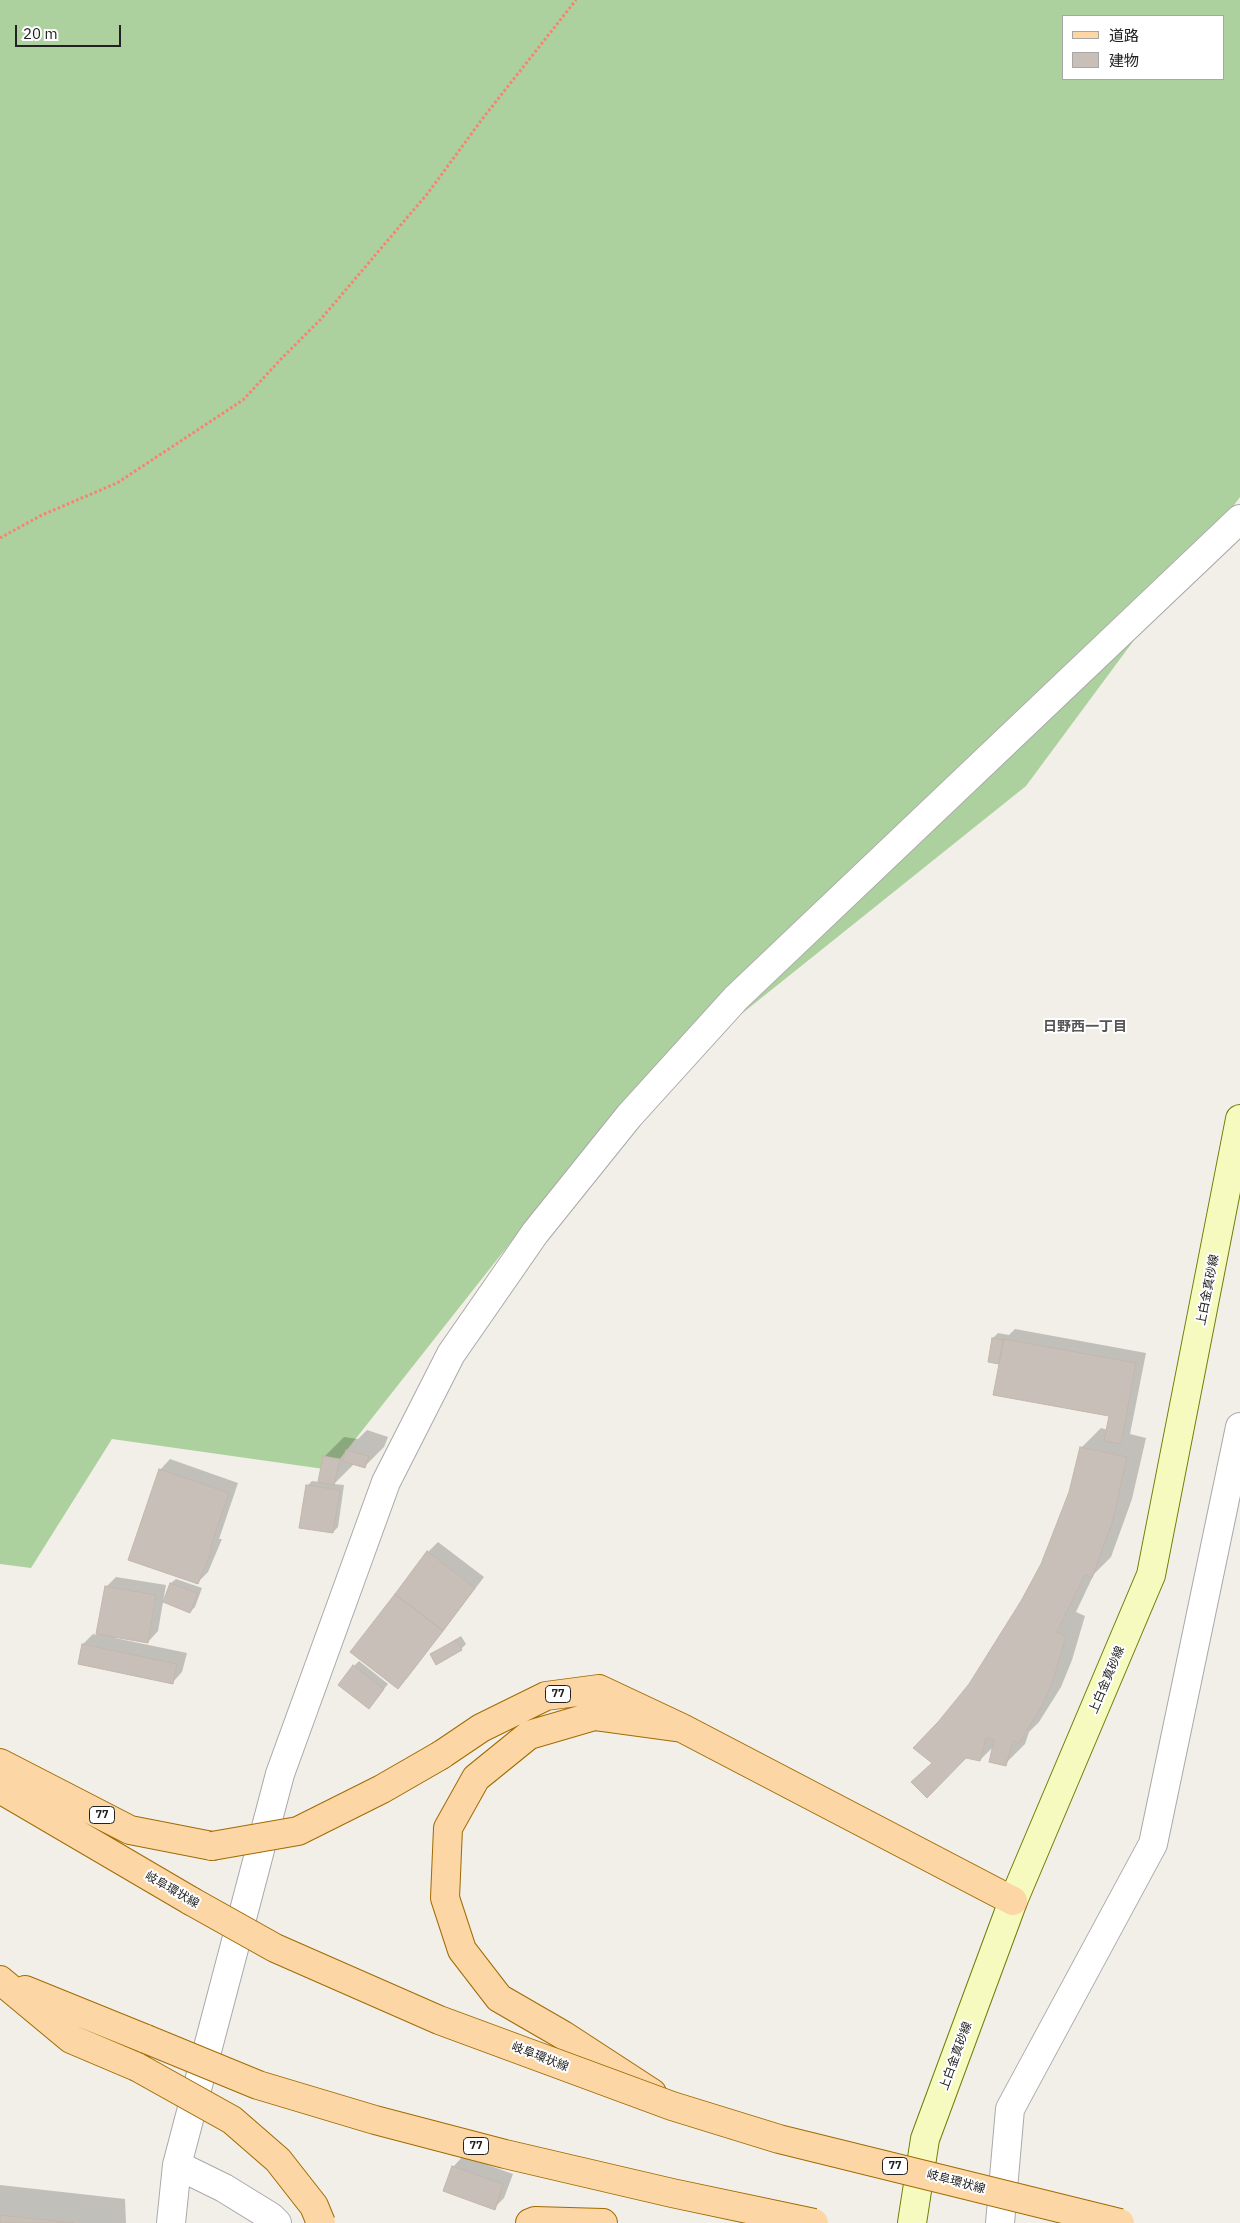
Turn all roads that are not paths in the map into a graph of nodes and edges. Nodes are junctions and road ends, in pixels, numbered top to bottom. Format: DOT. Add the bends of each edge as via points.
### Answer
graph roads {
  1 [pos="1240,519"];
  2 [pos="1240,1119"];
  3 [pos="1240,1427"];
  4 [pos="682,1728"];
  5 [pos="0,1763"];
  6 [pos="0,1789"];
  7 [pos="1013,1901"];
  8 [pos="0,1980"];
  9 [pos="672,2106"];
  10 [pos="177,2165"];
  11 [pos="171,2223"];
  12 [pos="277,2223"];
  13 [pos="321,2223"];
  14 [pos="530,2223"];
  15 [pos="603,2223"];
  16 [pos="814,2223"];
  17 [pos="912,2223"];
  18 [pos="1000,2223"];
  19 [pos="1120,2223"];
  1 -- 10 [label="street" via="736,998 629,1116 535,1233 451,1354 386,1482 280,1774"];
  2 -- 7 [label="main road, 上白金真砂線" via="1151,1576"];
  3 -- 18 [label="street" via="1153,1844 1010,2109"];
  4 -- 5 [label="main road, 77, bridge" via="599,1689 546,1696 481,1728 382,1789 298,1831 212,1846 130,1830"];
  4 -- 7 [label="main road, 77"];
  4 -- 9 [label="main road, 77, bridge" via="594,1716 529,1735 476,1778 448,1828 445,1898 462,1950 499,1998 564,2035"];
  6 -- 9 [label="main road, 岐阜環状線 / 77, bridge" via="275,1948 439,2020"];
  7 -- 17 [label="main road, 上白金真砂線" via="925,2139"];
  8 -- 13 [label="main road, 77, bridge" via="71,2039 137,2066 238,2126 278,2160 314,2206"];
  8 -- 16 [label="main road, 77, bridge" via="258,2085 375,2120 662,2191"];
  9 -- 19 [label="main road, 岐阜環状線 / 77, bridge" via="779,2138"];
  10 -- 11 [label="street"];
  10 -- 12 [label="street" via="224,2188"];
  14 -- 15 [label="main road"];
}
